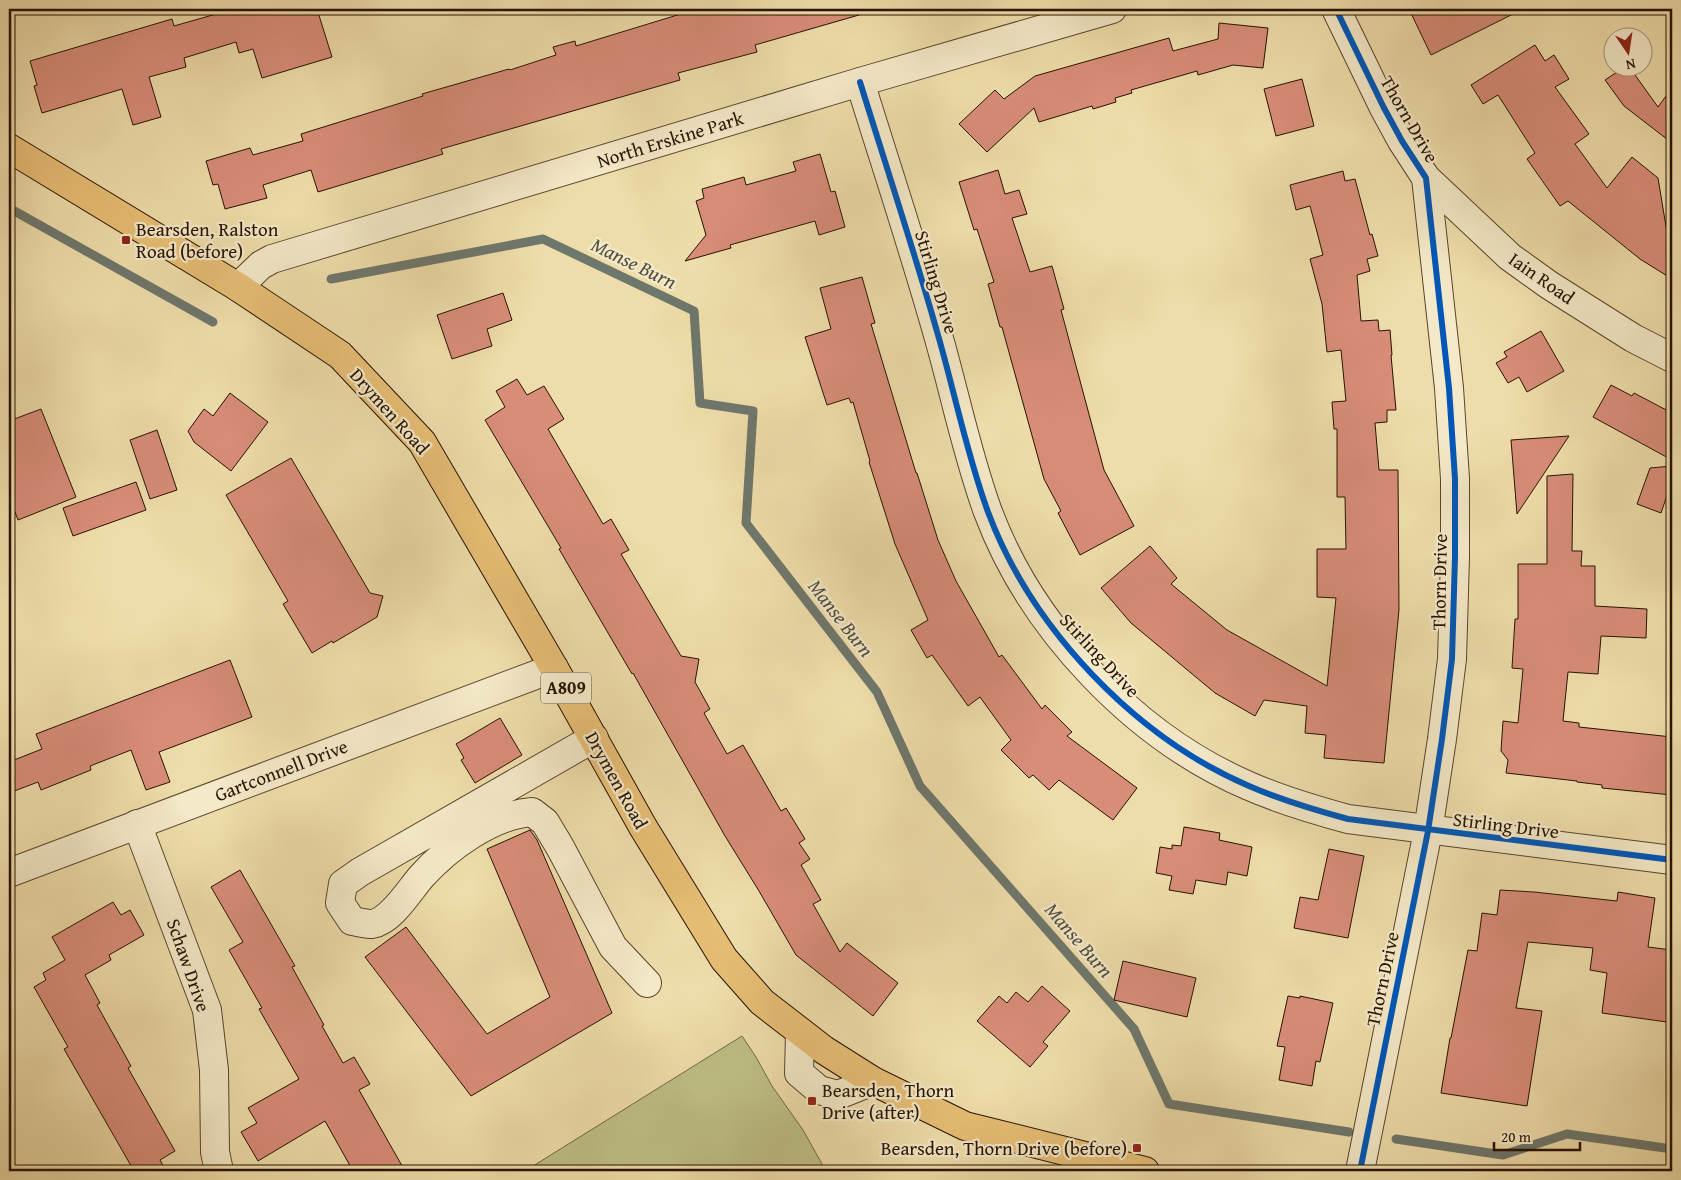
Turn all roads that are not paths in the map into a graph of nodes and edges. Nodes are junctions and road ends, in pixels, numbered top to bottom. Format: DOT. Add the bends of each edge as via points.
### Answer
graph roads {
  1 [pos="1112,9"];
  2 [pos="1336,9"];
  3 [pos="860,82"];
  4 [pos="9,148"];
  5 [pos="1426,178"];
  6 [pos="238,287"];
  7 [pos="1672,358"];
  8 [pos="554,668"];
  9 [pos="594,738"];
  10 [pos="137,824"];
  11 [pos="1428,830"];
  12 [pos="1672,860"];
  13 [pos="9,873"];
  14 [pos="647,983"];
  15 [pos="800,1033"];
  16 [pos="872,1081"];
  17 [pos="218,1171"];
  18 [pos="1145,1171"];
  19 [pos="1360,1171"];
  1 -- 3 [label="street, North Erskine Park"];
  2 -- 5 [label="street, Thorn Drive" via="1383,106"];
  3 -- 6 [label="street, North Erskine Park" via="272,259"];
  3 -- 11 [label="street, Stirling Drive" via="989,513 1022,581 1052,627 1099,682 1141,720 1196,759 1248,786 1306,808 1348,819"];
  4 -- 6 [label="main road, Drymen Road / A809"];
  5 -- 7 [label="street, Iain Road" via="1510,257 1633,338"];
  5 -- 11 [label="street, Thorn Drive" via="1449,388 1455,479 1452,659"];
  6 -- 8 [label="main road, Drymen Road / A809" via="340,355 422,442"];
  8 -- 9 [label="main road, Drymen Road / A809"];
  8 -- 10 [label="street, Gartconnell Drive"];
  9 -- 14 [label="street" via="360,872 343,884 340,903 352,921 372,924 390,914 422,876 456,846 482,828 517,813 532,812 545,822 613,947"];
  9 -- 15 [label="main road, Drymen Road / A809" via="643,827 724,958 762,1002"];
  10 -- 13 [label="street, Gartconnell Drive"];
  10 -- 17 [label="street, Schaw Drive" via="207,1010 214,1070"];
  11 -- 12 [label="street, Stirling Drive"];
  11 -- 19 [label="street, Thorn Drive"];
  15 -- 16 [label="main road, Drymen Road / A809"];
  15 -- 16 [label="street" via="799,1073 819,1090 838,1095"];
  16 -- 18 [label="main road, Drymen Road / A809" via="965,1126"];
}
